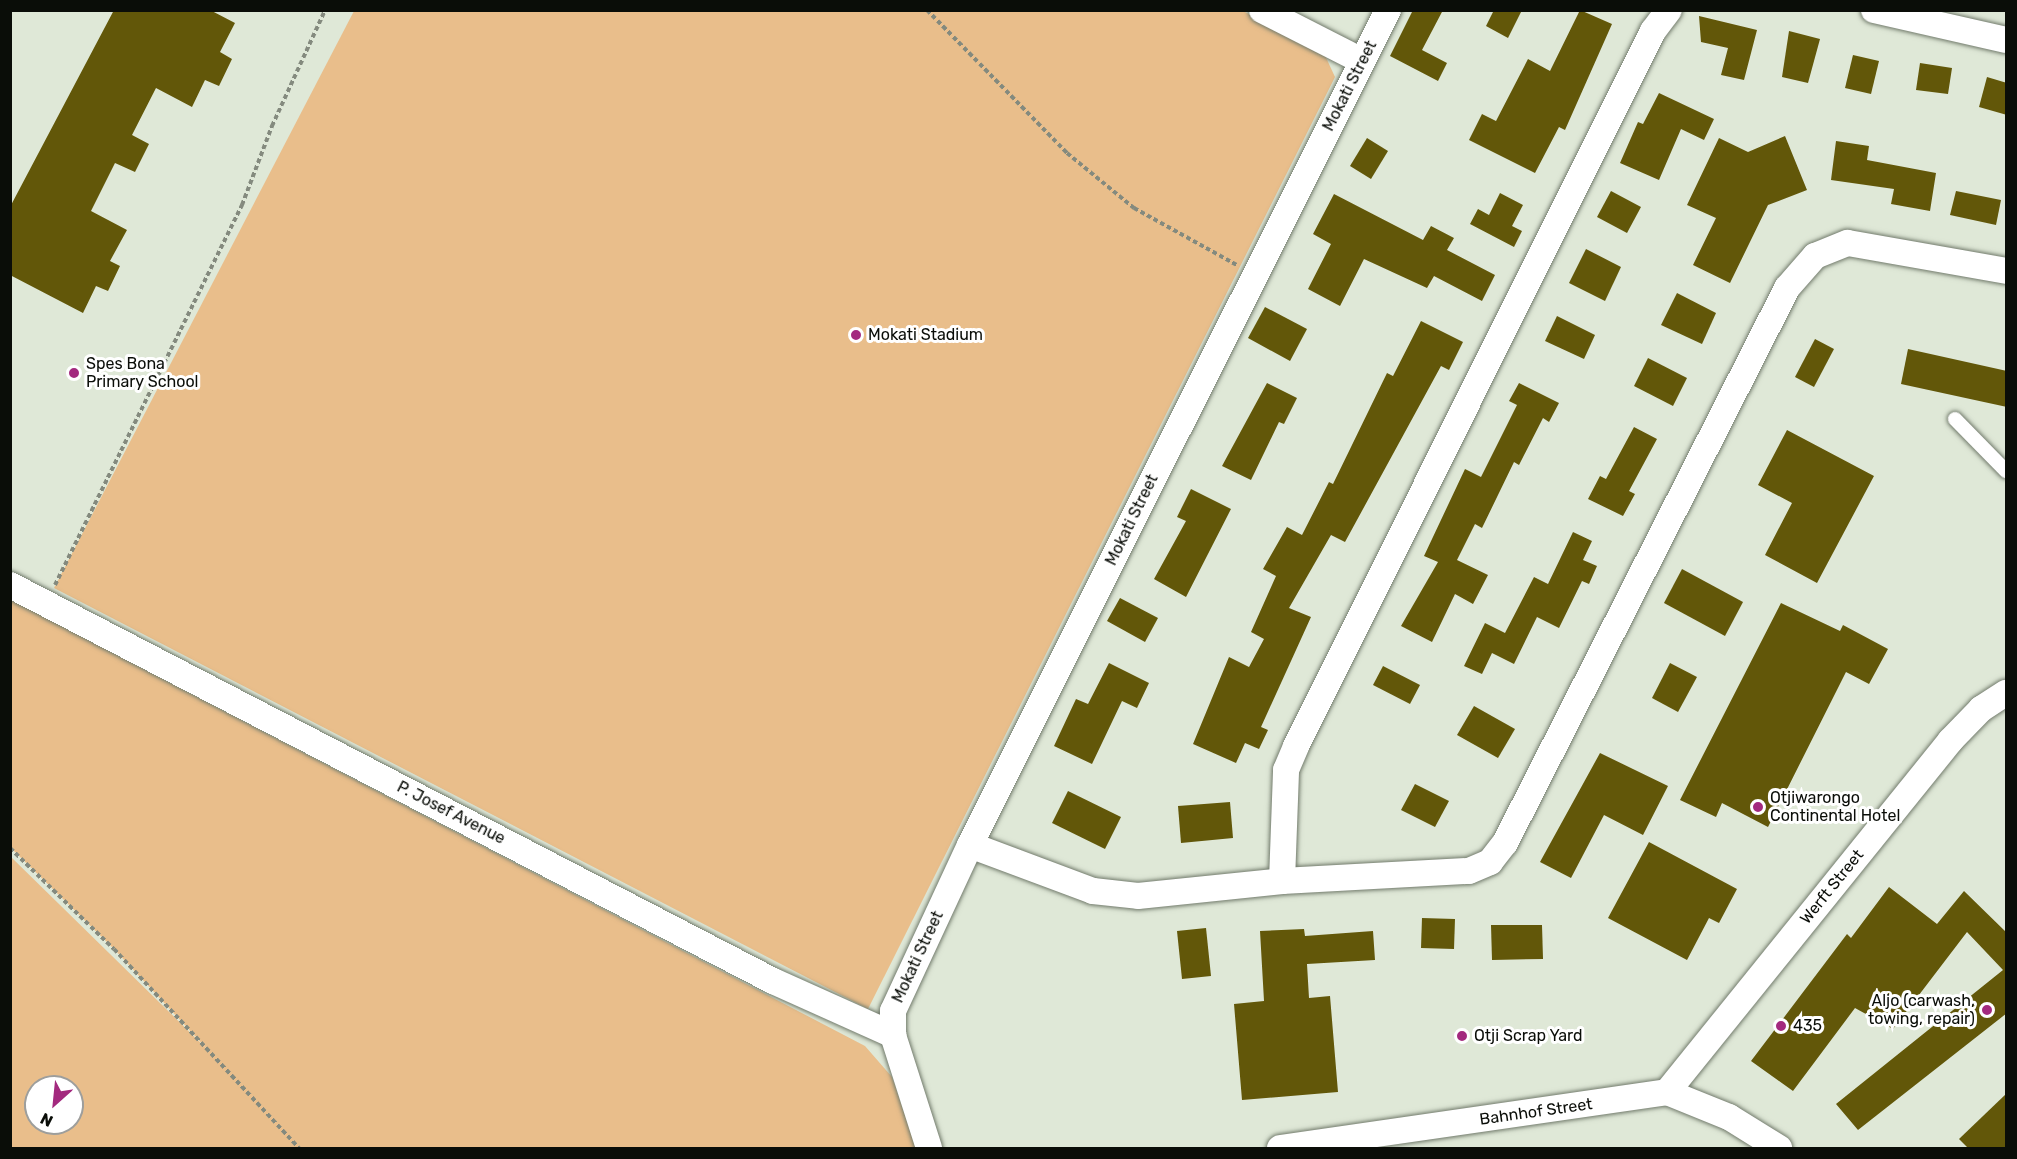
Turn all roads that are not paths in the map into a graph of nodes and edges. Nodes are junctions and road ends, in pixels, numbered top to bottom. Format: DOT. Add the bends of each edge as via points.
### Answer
graph roads {
  1 [pos="1262,10"];
  2 [pos="1388,10"];
  3 [pos="1670,10"];
  4 [pos="1874,10"];
  5 [pos="2007,40"];
  6 [pos="1362,61"];
  7 [pos="2007,272"];
  8 [pos="1955,419"];
  9 [pos="2007,471"];
  10 [pos="10,585"];
  11 [pos="2007,693"];
  12 [pos="970,846"];
  13 [pos="1282,881"];
  14 [pos="893,1035"];
  15 [pos="1667,1092"];
  16 [pos="929,1149"];
  17 [pos="1280,1149"];
  18 [pos="1779,1149"];
  1 -- 6 [label="street"];
  2 -- 6 [label="street, Mokati Street"];
  3 -- 13 [label="street" via="1653,31 1296,746 1287,770"];
  4 -- 5 [label="street"];
  6 -- 12 [label="street, Mokati Street"];
  7 -- 13 [label="street" via="1848,243 1815,256 1788,288 1504,843 1490,862 1469,871"];
  8 -- 9 [label="lane"];
  10 -- 14 [label="street, P. Josef Avenue" via="794,991"];
  11 -- 15 [label="street, Werft Street" via="1981,709 1950,741"];
  12 -- 13 [label="street" via="1104,892 1138,896"];
  12 -- 14 [label="street, Mokati Street" via="893,1011"];
  14 -- 16 [label="street"];
  15 -- 17 [label="street, Bahnhof Street"];
  15 -- 18 [label="street" via="1729,1117"];
}
